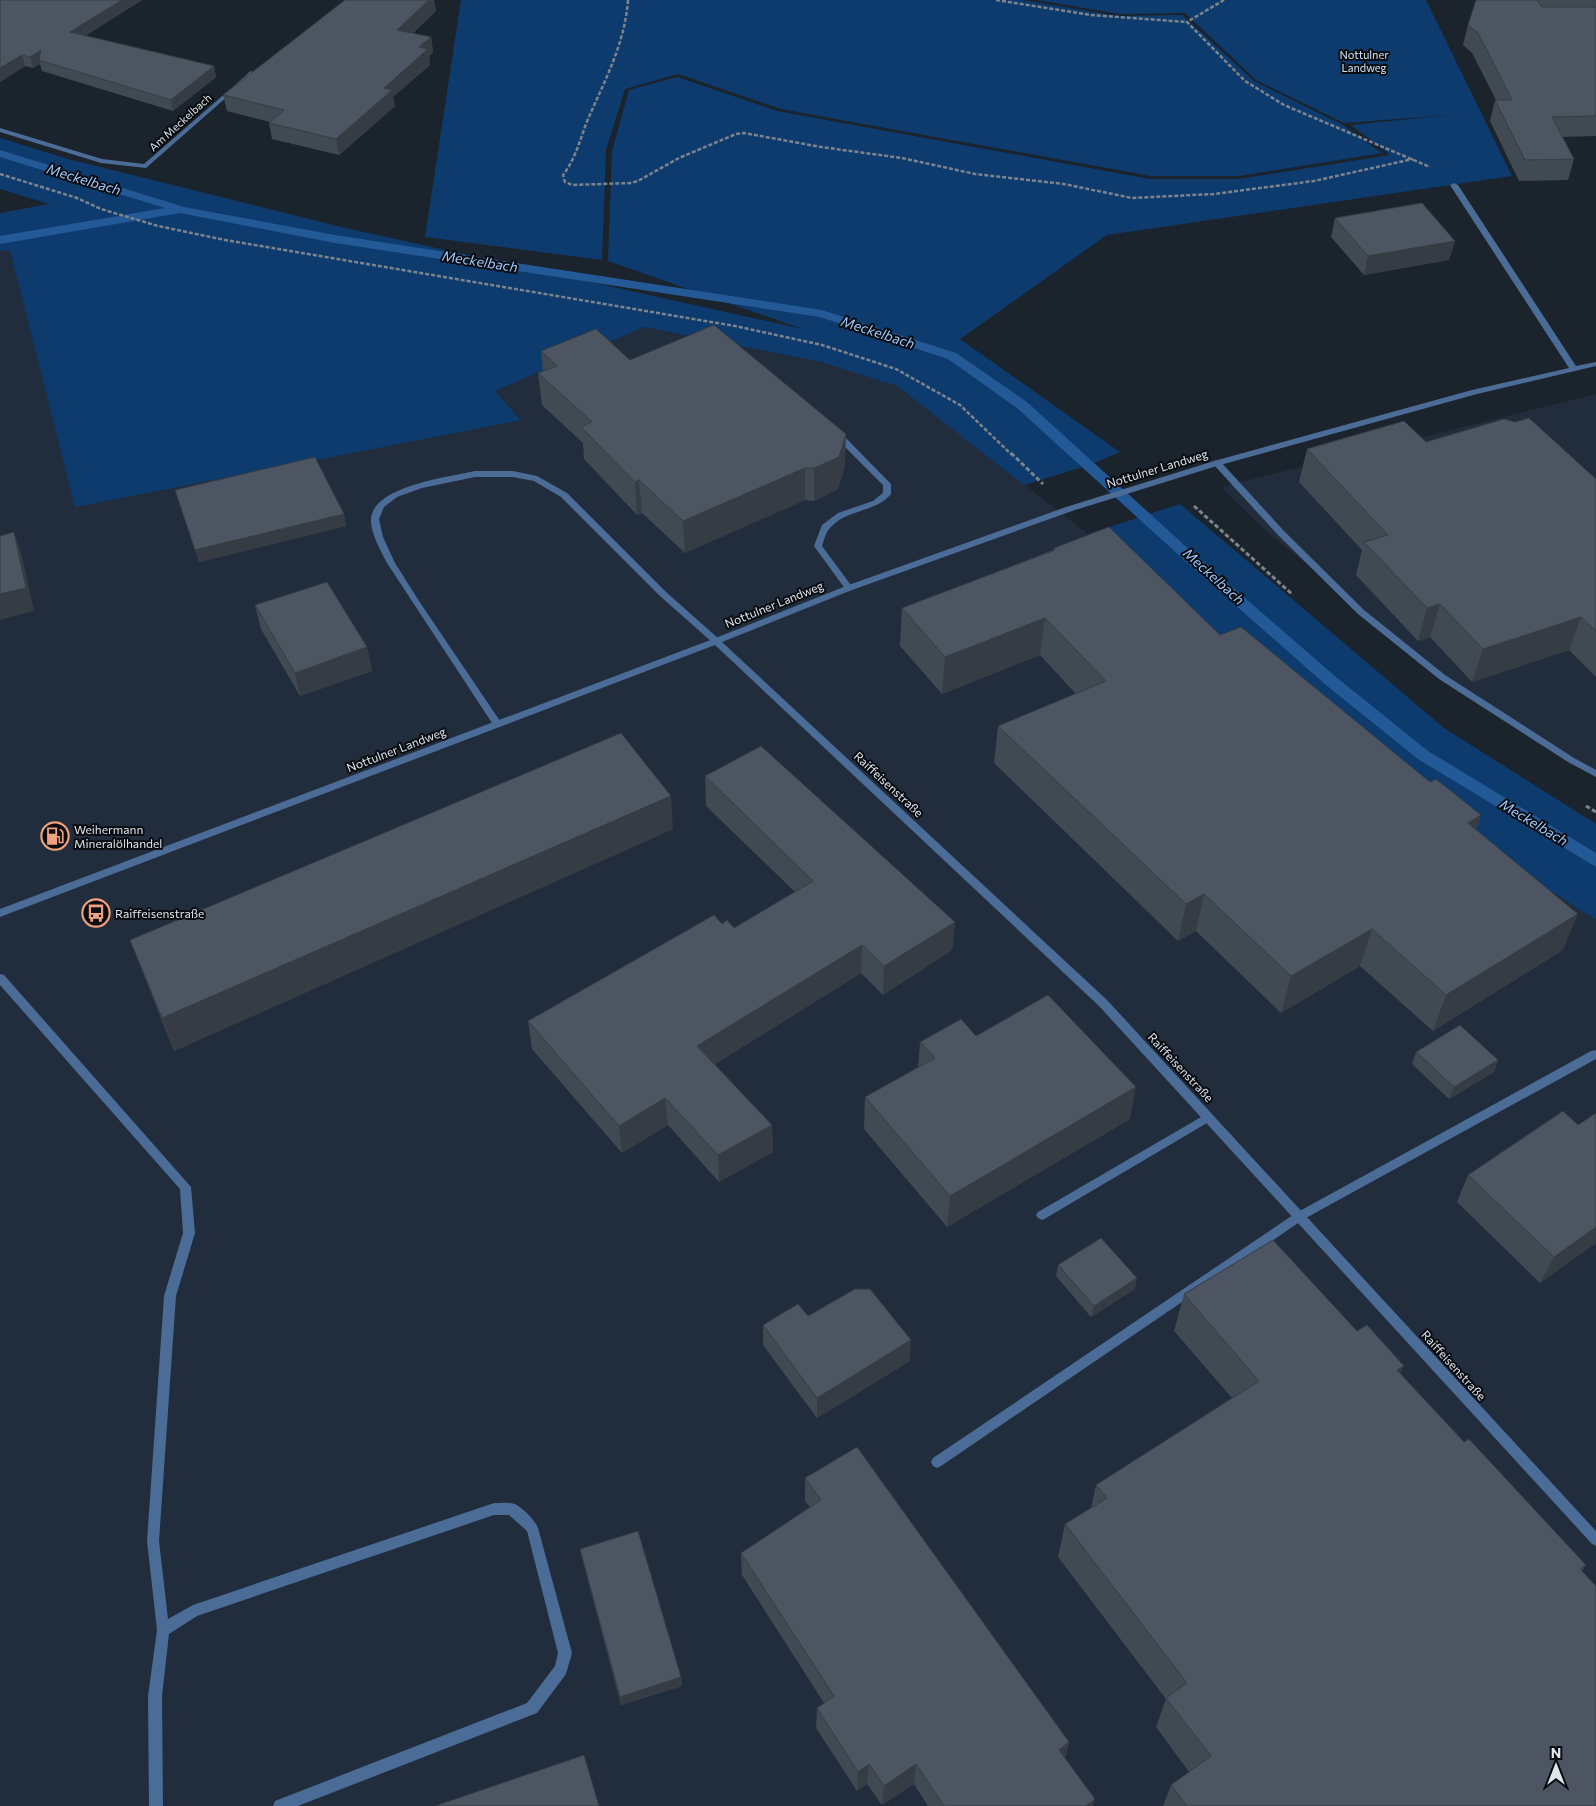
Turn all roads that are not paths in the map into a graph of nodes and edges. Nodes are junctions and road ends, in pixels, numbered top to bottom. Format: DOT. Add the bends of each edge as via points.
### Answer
graph roads {
  1 [pos="251,73"];
  2 [pos="0,130"];
  3 [pos="1454,185"];
  4 [pos="1596,364"];
  5 [pos="1574,369"];
  6 [pos="833,430"];
  7 [pos="1217,463"];
  8 [pos="849,588"];
  9 [pos="716,641"];
  10 [pos="497,724"];
  11 [pos="1596,774"];
  12 [pos="0,912"];
  13 [pos="0,978"];
  14 [pos="1595,1054"];
  15 [pos="1208,1117"];
  16 [pos="1042,1215"];
  17 [pos="1300,1216"];
  18 [pos="937,1462"];
  19 [pos="1596,1540"];
  20 [pos="163,1630"];
  21 [pos="156,1806"];
  22 [pos="280,1806"];
  1 -- 2 [label="street, Am Meckelbach" via="146,166 101,161"];
  3 -- 5 [label="street"];
  4 -- 5 [label="street, Nottulner Landweg"];
  5 -- 7 [label="street, Nottulner Landweg" via="1475,392"];
  6 -- 8 [label="street" via="887,484 887,494 876,503 841,514 825,527 818,546"];
  7 -- 8 [label="street, Nottulner Landweg" via="1069,509"];
  7 -- 11 [label="street" via="1281,533 1361,612 1442,676"];
  8 -- 9 [label="street, Nottulner Landweg"];
  9 -- 10 [label="street, Nottulner Landweg"];
  9 -- 10 [label="street, Raiffeisenstraße" via="663,594 564,495 537,479 513,474 475,474 394,495 380,506 375,519 378,536 416,604"];
  9 -- 15 [label="street, Raiffeisenstraße" via="1104,1003"];
  10 -- 12 [label="street, Nottulner Landweg"];
  13 -- 20 [label="street" via="185,1187 189,1233 170,1296 153,1541"];
  14 -- 17 [label="street"];
  15 -- 16 [label="street"];
  15 -- 17 [label="street, Raiffeisenstraße"];
  17 -- 18 [label="street"];
  17 -- 19 [label="street, Raiffeisenstraße"];
  20 -- 21 [label="street" via="153,1708"];
  20 -- 22 [label="street" via="193,1611 494,1510 512,1510 532,1528 565,1653 561,1670 532,1708"];
}
